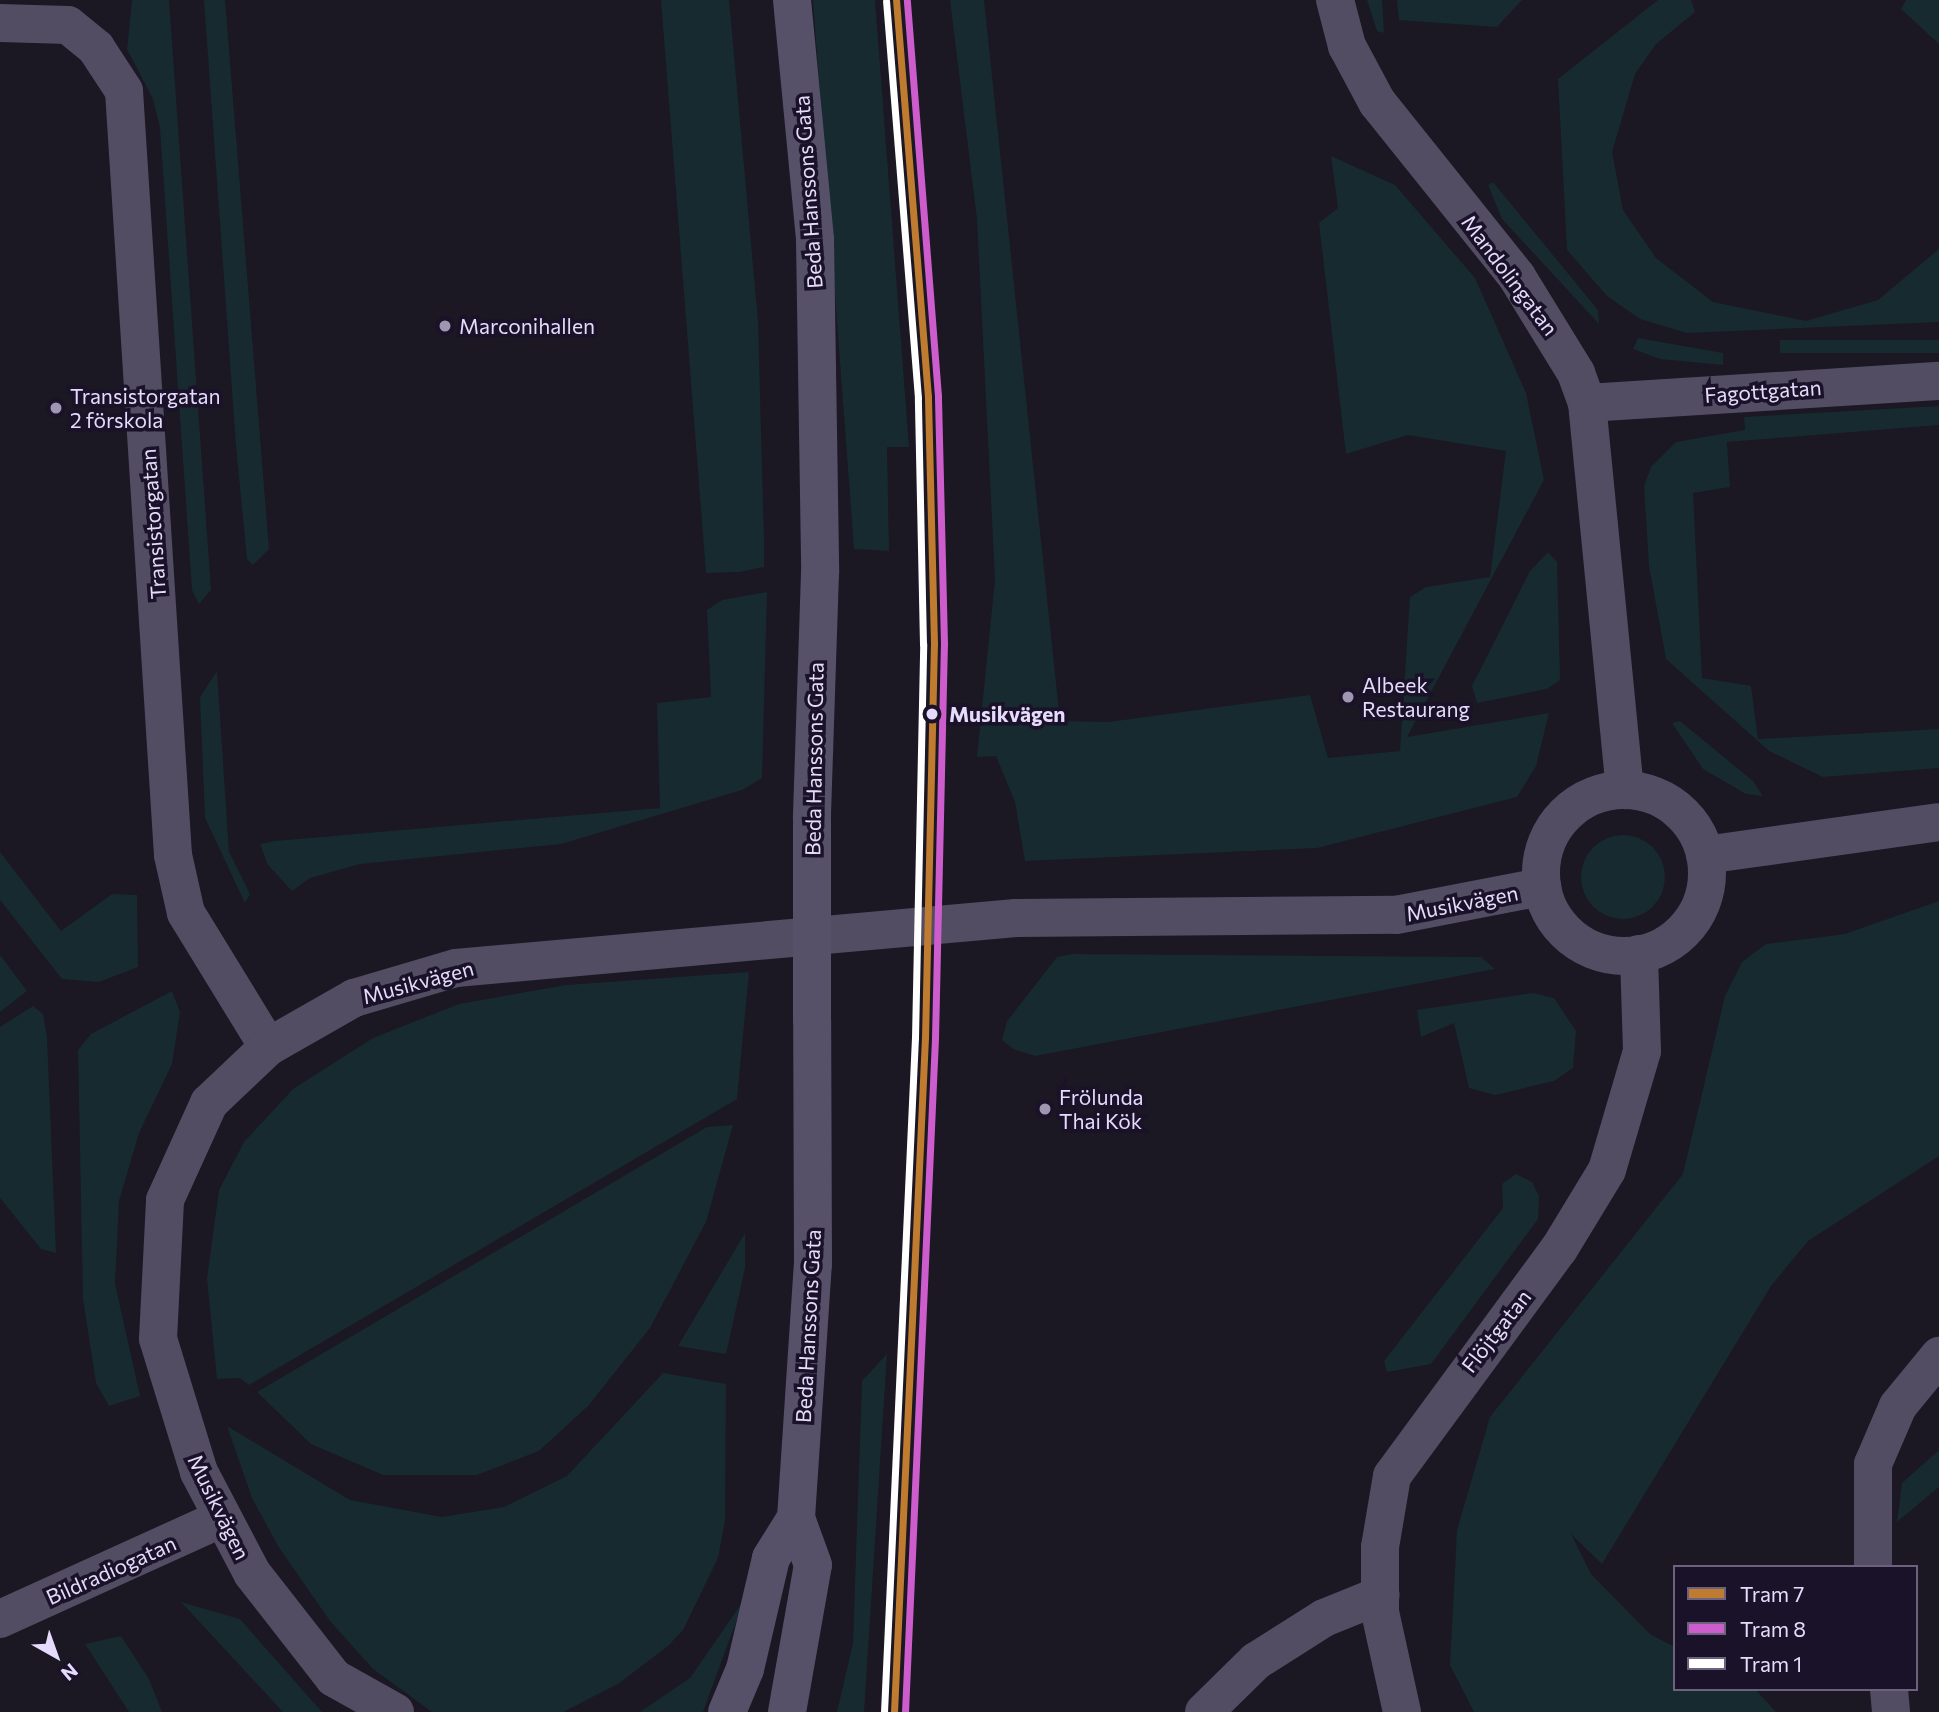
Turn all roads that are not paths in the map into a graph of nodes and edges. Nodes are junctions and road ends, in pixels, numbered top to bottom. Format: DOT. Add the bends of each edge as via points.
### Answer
graph roads {
  1 [pos="792,0"];
  2 [pos="1335,0"];
  3 [pos="0,23"];
  4 [pos="1939,381"];
  5 [pos="1587,403"];
  6 [pos="1625,790"];
  7 [pos="1939,822"];
  8 [pos="1705,855"];
  9 [pos="1542,887"];
  10 [pos="1639,954"];
  11 [pos="268,1047"];
  12 [pos="1939,1356"];
  13 [pos="796,1518"];
  14 [pos="220,1519"];
  15 [pos="1873,1565"];
  16 [pos="1381,1595"];
  17 [pos="0,1619"];
  18 [pos="1889,1691"];
  19 [pos="339,1695"];
  20 [pos="395,1712"];
  21 [pos="727,1712"];
  22 [pos="787,1712"];
  23 [pos="1204,1712"];
  24 [pos="1402,1712"];
  25 [pos="1891,1712"];
  1 -- 13 [label="street, Beda Hanssons Gata, bridge" via="815,240 820,573 812,818 813,1264"];
  2 -- 5 [label="street, Mandolingatan" via="1347,46 1377,102 1517,277 1556,334"];
  3 -- 11 [label="street, Transistorgatan" via="68,25 96,48 124,92 173,855 186,913"];
  4 -- 5 [label="street, Fagottgatan"];
  5 -- 6 [label="street, Mandolingatan"];
  6 -- 8 [label="street, Musikvägen" via="1656,796 1682,813"];
  6 -- 9 [label="street, Musikvägen" via="1585,800 1561,820 1546,847"];
  7 -- 8 [label="street"];
  8 -- 10 [label="street, Musikvägen" via="1698,911 1674,939"];
  9 -- 10 [label="street, Musikvägen" via="1557,921 1577,940 1602,953"];
  9 -- 11 [label="street, Musikvägen" via="1396,915 1016,918 456,968 354,998"];
  10 -- 16 [label="street, Flöjtgatan" via="1642,1051 1607,1170 1559,1249 1392,1476 1380,1547"];
  11 -- 14 [label="street, Musikvägen" via="209,1103 165,1200 158,1257 158,1339 177,1414"];
  12 -- 15 [label="street" via="1898,1406 1873,1464"];
  13 -- 21 [label="street, Beda Hanssons Gata" via="771,1558 745,1669"];
  13 -- 22 [label="street, Beda Hanssons Gata" via="813,1565"];
  14 -- 17 [label="street, Bildradiogatan"];
  14 -- 19 [label="street, Musikvägen"];
  16 -- 23 [label="street" via="1324,1618 1256,1661"];
  16 -- 24 [label="street, Flöjtgatan"];
  18 -- 25 [label="street"];
  19 -- 20 [label="street, Musikvägen"];
}
